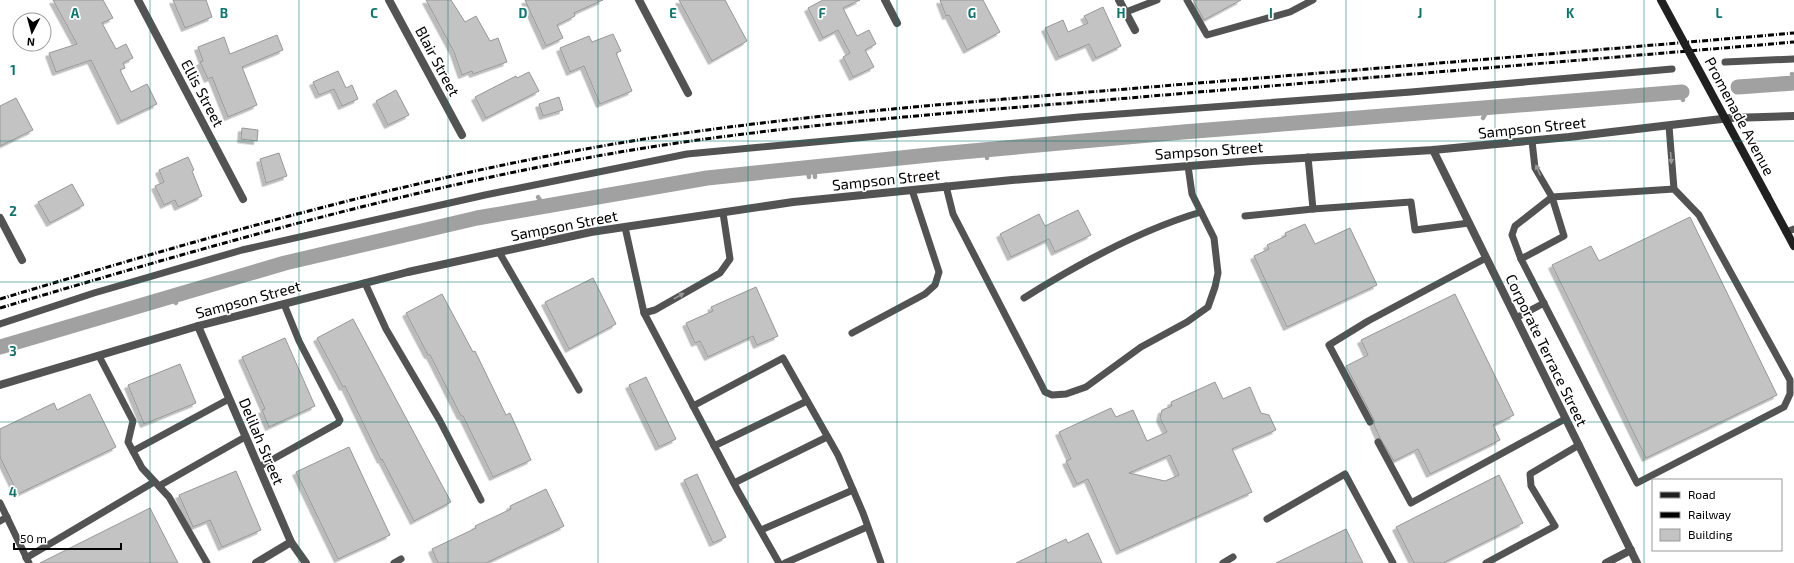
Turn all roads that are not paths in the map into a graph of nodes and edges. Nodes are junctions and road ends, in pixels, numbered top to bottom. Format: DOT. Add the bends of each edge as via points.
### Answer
graph roads {
  1 [pos="138,0"];
  2 [pos="389,0"];
  3 [pos="639,0"];
  4 [pos="885,0"];
  5 [pos="1119,0"];
  6 [pos="1157,0"];
  7 [pos="1187,0"];
  8 [pos="1313,0"];
  9 [pos="1661,0"];
  10 [pos="1126,12"];
  11 [pos="898,23"];
  12 [pos="1135,30"];
  13 [pos="1794,59"];
  14 [pos="1725,62"];
  15 [pos="1672,69"];
  16 [pos="688,93"];
  17 [pos="1794,116"];
  18 [pos="1669,126"];
  19 [pos="462,135"];
  20 [pos="1532,141"];
  21 [pos="1433,150"];
  22 [pos="1308,157"];
  23 [pos="1188,166"];
  24 [pos="946,186"];
  25 [pos="1674,189"];
  26 [pos="912,190"];
  27 [pos="1552,197"];
  28 [pos="243,199"];
  29 [pos="1313,209"];
  30 [pos="1201,212"];
  31 [pos="723,213"];
  32 [pos="1245,216"];
  33 [pos="0,218"];
  34 [pos="1469,223"];
  35 [pos="625,227"];
  36 [pos="1790,230"];
  37 [pos="1794,246"];
  38 [pos="499,252"];
  39 [pos="1486,258"];
  40 [pos="22,260"];
  41 [pos="1521,260"];
  42 [pos="365,283"];
  43 [pos="1024,298"];
  44 [pos="1544,303"];
  45 [pos="284,304"];
  46 [pos="644,312"];
  47 [pos="1516,318"];
  48 [pos="0,324"];
  49 [pos="198,326"];
  50 [pos="852,333"];
  51 [pos="99,356"];
  52 [pos="0,385"];
  53 [pos="579,390"];
  54 [pos="229,399"];
  55 [pos="807,401"];
  56 [pos="694,406"];
  57 [pos="1565,419"];
  58 [pos="1370,422"];
  59 [pos="245,437"];
  60 [pos="828,437"];
  61 [pos="1378,442"];
  62 [pos="714,446"];
  63 [pos="1579,446"];
  64 [pos="133,451"];
  65 [pos="259,467"];
  66 [pos="734,483"];
  67 [pos="156,484"];
  68 [pos="853,490"];
  69 [pos="481,500"];
  70 [pos="0,503"];
  71 [pos="7,517"];
  72 [pos="1267,519"];
  73 [pos="0,521"];
  74 [pos="867,527"];
  75 [pos="761,530"];
  76 [pos="291,542"];
  77 [pos="1631,550"];
  78 [pos="1233,557"];
  79 [pos="27,560"];
  80 [pos="1500,560"];
  81 [pos="207,563"];
  82 [pos="256,563"];
  83 [pos="306,563"];
  84 [pos="780,563"];
  85 [pos="785,563"];
  86 [pos="880,563"];
  87 [pos="1223,563"];
  88 [pos="1393,563"];
  89 [pos="1486,563"];
  90 [pos="1606,563"];
  91 [pos="1637,563"];
  1 -- 28 [label="street, Ellis Street"];
  2 -- 19 [label="street, Blair Street"];
  3 -- 16 [label="street"];
  4 -- 11 [label="street"];
  5 -- 10 [label="street"];
  6 -- 10 [label="lane"];
  7 -- 8 [label="lane" via="1207,35 1290,12"];
  9 -- 36 [label="main road, Promenade Avenue, bridge" via="1767,196"];
  10 -- 12 [label="street"];
  13 -- 14 [label="lane"];
  15 -- 48 [label="lane" via="1063,118 687,154 485,195 242,250 94,293"];
  17 -- 18 [label="street, Sampson Street" via="1730,118"];
  18 -- 20 [label="street, Sampson Street"];
  18 -- 25 [label="lane, one-way"];
  20 -- 21 [label="street, Sampson Street"];
  27 -- 20 [label="lane, one-way" via="1536,168"];
  21 -- 22 [label="street, Sampson Street"];
  21 -- 34 [label="street, Corporate Terrace Street"];
  22 -- 23 [label="street, Sampson Street"];
  22 -- 29 [label="lane"];
  23 -- 24 [label="street, Sampson Street"];
  23 -- 30 [label="lane" via="1192,194"];
  24 -- 26 [label="street, Sampson Street"];
  24 -- 30 [label="lane" via="953,214 965,239 1045,392 1052,395 1066,394 1086,387 1141,347 1187,322 1208,307 1218,273 1214,238"];
  25 -- 27 [label="lane"];
  25 -- 44 [label="lane" via="1699,215 1790,380 1790,394 1784,407 1637,483"];
  26 -- 31 [label="street, Sampson Street" via="793,202"];
  26 -- 50 [label="lane" via="939,272 936,285 925,294"];
  27 -- 41 [label="lane" via="1514,226 1512,235"];
  27 -- 41 [label="lane" via="1564,236"];
  29 -- 32 [label="lane"];
  29 -- 34 [label="lane" via="1411,202 1415,230"];
  30 -- 43 [label="lane" via="1153,228 1060,276"];
  31 -- 35 [label="street, Sampson Street"];
  46 -- 31 [label="lane, one-way" via="655,310 720,273 730,260"];
  33 -- 40 [label="street"];
  34 -- 39 [label="street, Corporate Terrace Street"];
  35 -- 38 [label="street, Sampson Street"];
  35 -- 46 [label="lane"];
  36 -- 37 [label="main road, Promenade Avenue"];
  38 -- 42 [label="street, Sampson Street"];
  38 -- 53 [label="lane"];
  39 -- 47 [label="street, Corporate Terrace Street"];
  39 -- 58 [label="lane" via="1427,288 1329,345"];
  41 -- 44 [label="lane"];
  42 -- 45 [label="street, Sampson Street"];
  42 -- 69 [label="lane" via="386,329 440,421"];
  44 -- 47 [label="lane"];
  45 -- 49 [label="street, Sampson Street"];
  45 -- 65 [label="lane" via="299,341 340,420"];
  46 -- 56 [label="lane"];
  47 -- 57 [label="street, Corporate Terrace Street"];
  49 -- 51 [label="street, Sampson Street"];
  49 -- 54 [label="street, Delilah Street"];
  51 -- 52 [label="street, Sampson Street"];
  51 -- 64 [label="lane" via="133,421 128,442"];
  54 -- 59 [label="street, Delilah Street"];
  54 -- 64 [label="lane"];
  55 -- 56 [label="lane" via="783,358"];
  55 -- 60 [label="lane"];
  55 -- 62 [label="lane"];
  56 -- 62 [label="lane"];
  57 -- 61 [label="lane" via="1411,503"];
  57 -- 63 [label="street, Corporate Terrace Street"];
  59 -- 65 [label="street, Delilah Street"];
  59 -- 67 [label="lane"];
  60 -- 66 [label="lane"];
  60 -- 68 [label="lane"];
  62 -- 66 [label="lane"];
  63 -- 77 [label="street, Corporate Terrace Street"];
  63 -- 80 [label="lane" via="1530,474 1531,486 1555,526"];
  64 -- 67 [label="lane" via="142,468"];
  65 -- 76 [label="street, Delilah Street"];
  66 -- 75 [label="lane"];
  67 -- 79 [label="lane"];
  67 -- 81 [label="lane" via="169,497"];
  68 -- 74 [label="lane"];
  68 -- 75 [label="lane"];
  70 -- 71 [label="lane"];
  71 -- 73 [label="lane"];
  71 -- 79 [label="lane"];
  72 -- 88 [label="lane" via="1346,474"];
  74 -- 85 [label="lane"];
  74 -- 86 [label="lane"];
  75 -- 84 [label="lane"];
  76 -- 82 [label="street"];
  76 -- 83 [label="street, Delilah Street"];
  77 -- 90 [label="street"];
  77 -- 91 [label="street, Corporate Terrace Street"];
  78 -- 87 [label="lane"];
  80 -- 89 [label="lane"];
}
